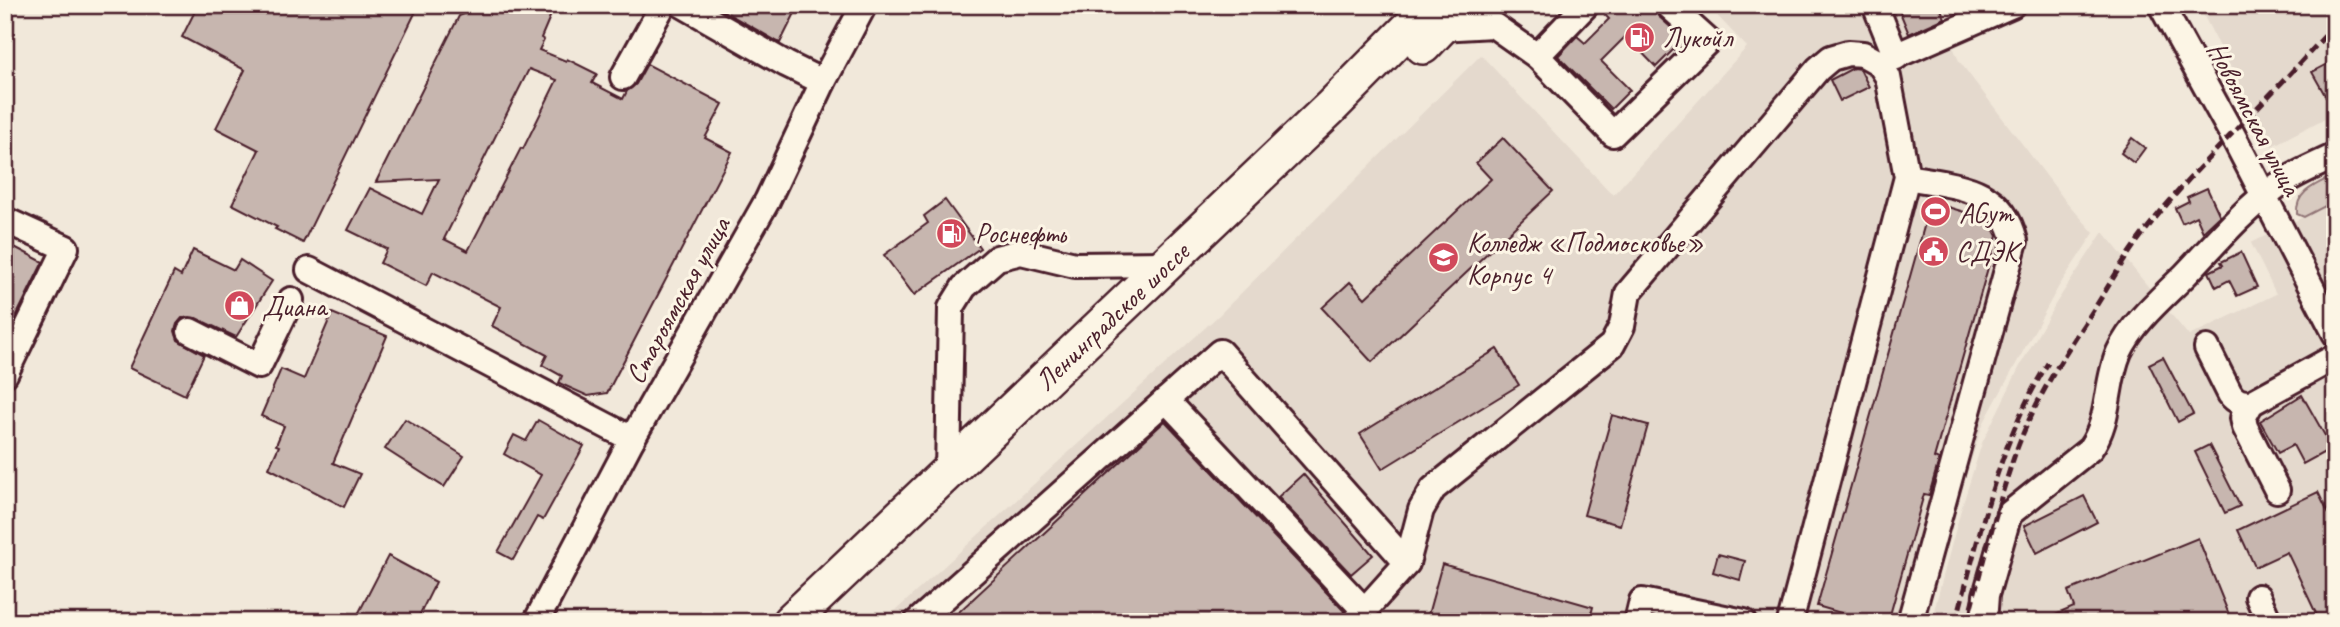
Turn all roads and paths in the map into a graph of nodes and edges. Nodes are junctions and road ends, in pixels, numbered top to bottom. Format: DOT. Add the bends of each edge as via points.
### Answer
graph roads {
  1 [pos="663,5"];
  2 [pos="683,5"];
  3 [pos="864,5"];
  4 [pos="1586,5"];
  5 [pos="1668,5"];
  6 [pos="1875,5"];
  7 [pos="2012,5"];
  8 [pos="2161,5"];
  9 [pos="1981,11"];
  10 [pos="1445,13"];
  11 [pos="1537,56"];
  12 [pos="1887,60"];
  13 [pos="623,77"];
  14 [pos="824,82"];
  15 [pos="2335,156"];
  16 [pos="1907,177"];
  17 [pos="2263,198"];
  18 [pos="5,220"];
  19 [pos="1165,264"];
  20 [pos="309,270"];
  21 [pos="291,300"];
  22 [pos="190,331"];
  23 [pos="2335,333"];
  24 [pos="2207,348"];
  25 [pos="2335,356"];
  26 [pos="5,374"];
  27 [pos="1166,400"];
  28 [pos="2251,403"];
  29 [pos="632,439"];
  30 [pos="948,472"];
  31 [pos="2277,491"];
  32 [pos="1407,563"];
  33 [pos="2258,597"];
  34 [pos="1359,616"];
  35 [pos="536,622"];
  36 [pos="790,622"];
  37 [pos="821,622"];
  38 [pos="917,622"];
  39 [pos="1637,622"];
  40 [pos="1744,622"];
  41 [pos="1790,622"];
  42 [pos="1910,622"];
  43 [pos="1984,622"];
  44 [pos="2269,622"];
  1 -- 13 [label="street"];
  2 -- 14 [label="street"];
  3 -- 14 [label="street, Староямская улица"];
  4 -- 11 [label="street"];
  5 -- 11 [label="street" via="1708,41 1613,134"];
  6 -- 12 [label="street"];
  7 -- 9 [label="street"];
  8 -- 17 [label="street, Новоямская улица"];
  9 -- 12 [label="street"];
  10 -- 11 [label="street" via="1493,25"];
  10 -- 19 [label="highway, Ленинградское шоссе" via="1329,108"];
  10 -- 37 [label="highway, Ленинградское шоссе" via="1343,126"];
  12 -- 16 [label="street"];
  12 -- 32 [label="street" via="1848,53 1831,58 1818,69 1629,293 1622,326 1612,345 1433,489 1421,510"];
  14 -- 29 [label="street, Староямская улица" via="767,201"];
  15 -- 17 [label="street" via="2273,188"];
  16 -- 41 [label="street"];
  16 -- 42 [label="street" via="1971,188 1998,206 2015,241"];
  17 -- 23 [label="street, Новоямская улица"];
  17 -- 43 [label="street" via="2133,329 2119,353 2106,414 2090,449 2009,514 1986,595"];
  18 -- 26 [label="street" via="66,248"];
  19 -- 30 [label="highway, Ленинградское шоссе"];
  19 -- 30 [label="street" via="1075,265 1021,253 997,258 964,287 951,307"];
  20 -- 29 [label="street"];
  21 -- 22 [label="street" via="259,366"];
  24 -- 28 [label="street" via="2234,400"];
  25 -- 28 [label="street"];
  27 -- 32 [label="street" via="1220,352"];
  27 -- 34 [label="street"];
  27 -- 38 [label="street"];
  28 -- 31 [label="street" via="2243,418 2245,427"];
  29 -- 35 [label="street, Староямская улица"];
  30 -- 36 [label="highway, Ленинградское шоссе"];
  32 -- 34 [label="street"];
  33 -- 44 [label="street"];
  39 -- 40 [label="street" via="1642,601"];
}
